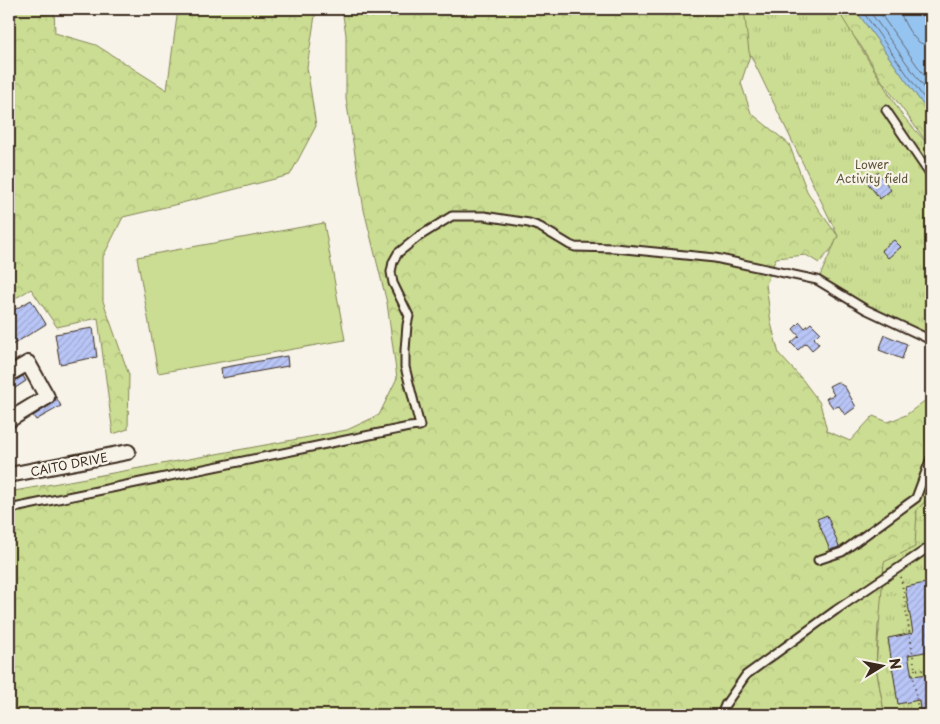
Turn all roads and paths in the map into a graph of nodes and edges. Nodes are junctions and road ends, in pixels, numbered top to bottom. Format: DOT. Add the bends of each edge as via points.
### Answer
graph roads {
  1 [pos="886,110"];
  2 [pos="931,176"];
  3 [pos="931,340"];
  4 [pos="9,374"];
  5 [pos="9,420"];
  6 [pos="128,452"];
  7 [pos="931,458"];
  8 [pos="9,475"];
  9 [pos="9,509"];
  10 [pos="931,546"];
  11 [pos="818,560"];
  12 [pos="900,567"];
  13 [pos="915,669"];
  14 [pos="931,671"];
  15 [pos="918,710"];
  16 [pos="721,715"];
  1 -- 2 [label="lane"];
  3 -- 9 [label="lane" via="865,309 818,280 715,258 575,247 529,223 484,216 452,216 398,253 391,272 409,316 405,367 420,426"];
  4 -- 5 [label="street" via="28,363 47,397"];
  6 -- 8 [label="street, CAITO DRIVE"];
  7 -- 11 [label="lane" via="916,498 842,552"];
  10 -- 12 [label="lane"];
  12 -- 13 [label="path"];
  12 -- 16 [label="lane" via="746,675"];
  13 -- 14 [label="path"];
  13 -- 15 [label="path"];
}
